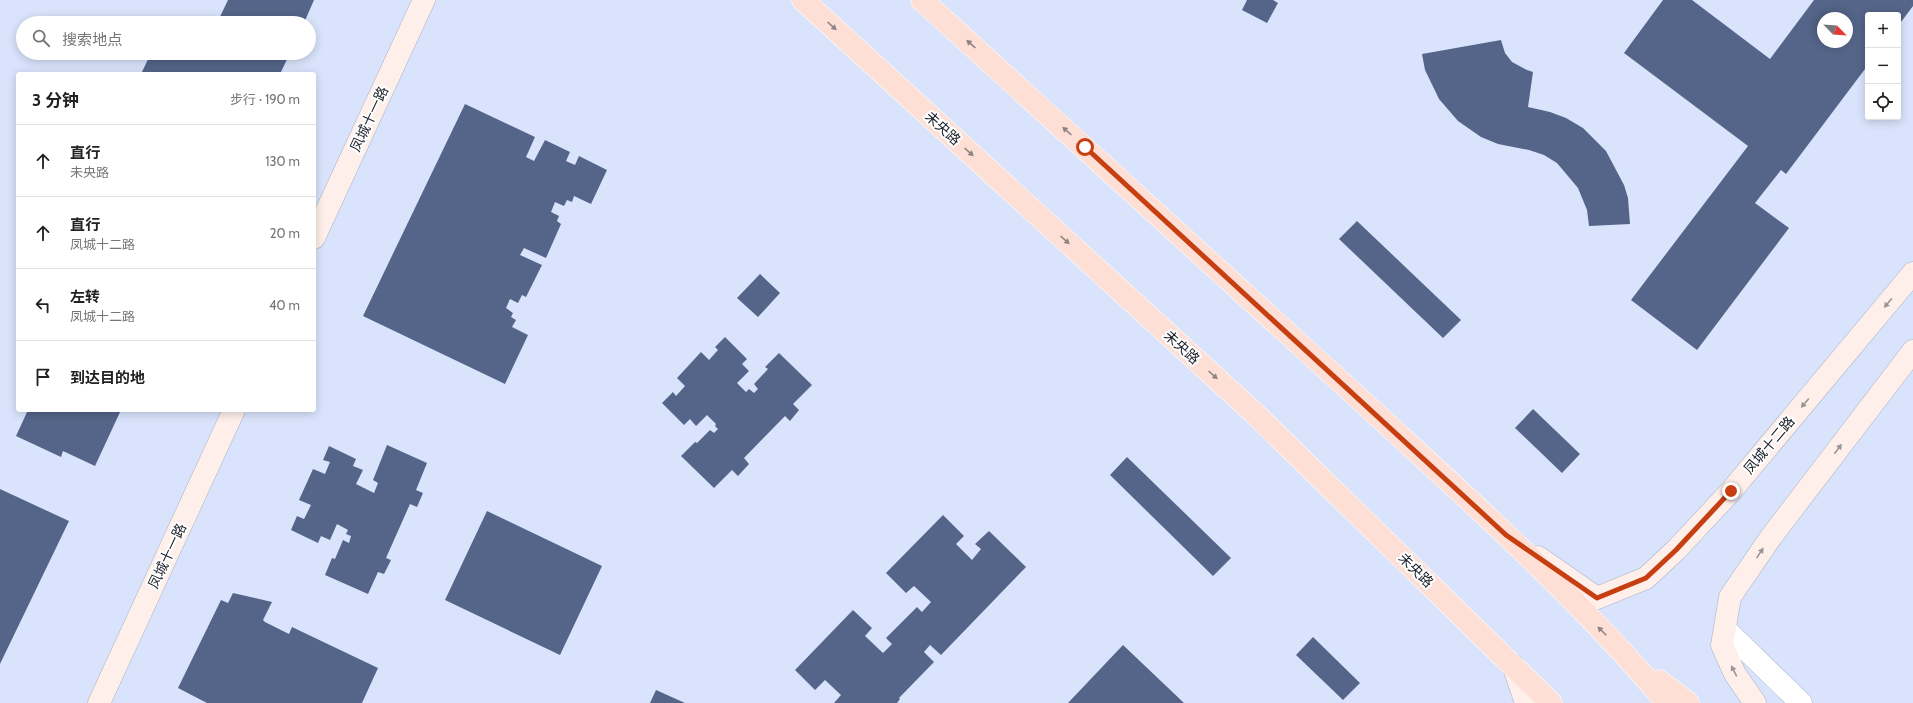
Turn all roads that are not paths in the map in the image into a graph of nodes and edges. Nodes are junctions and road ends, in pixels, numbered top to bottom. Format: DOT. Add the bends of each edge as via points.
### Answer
graph roads {
  1 [pos="424,0"];
  2 [pos="803,0"];
  3 [pos="922,0"];
  4 [pos="316,234"];
  5 [pos="1913,273"];
  6 [pos="1913,351"];
  7 [pos="233,412"];
  8 [pos="1506,535"];
  9 [pos="1725,629"];
  10 [pos="1630,658"];
  11 [pos="1513,664"];
  12 [pos="99,703"];
  13 [pos="1526,703"];
  14 [pos="1551,703"];
  15 [pos="1667,703"];
  16 [pos="1688,703"];
  17 [pos="1755,703"];
  18 [pos="1800,703"];
  1 -- 4 [label="main road, 凤城十一路"];
  2 -- 11 [label="main road, 未央路, one-way" via="1252,411"];
  8 -- 3 [label="main road, one-way"];
  5 -- 8 [label="main road, 凤城十二路, one-way" via="1731,491 1646,578 1597,598"];
  9 -- 6 [label="main road, one-way" via="1730,597 1771,537"];
  7 -- 12 [label="main road, 凤城十一路"];
  10 -- 8 [label="main road, one-way"];
  17 -- 9 [label="main road, one-way" via="1735,674 1722,645"];
  9 -- 18 [label="street"];
  10 -- 15 [label="main road"];
  10 -- 16 [label="main road"];
  11 -- 13 [label="main road"];
  11 -- 14 [label="main road, 未央路"];
}
